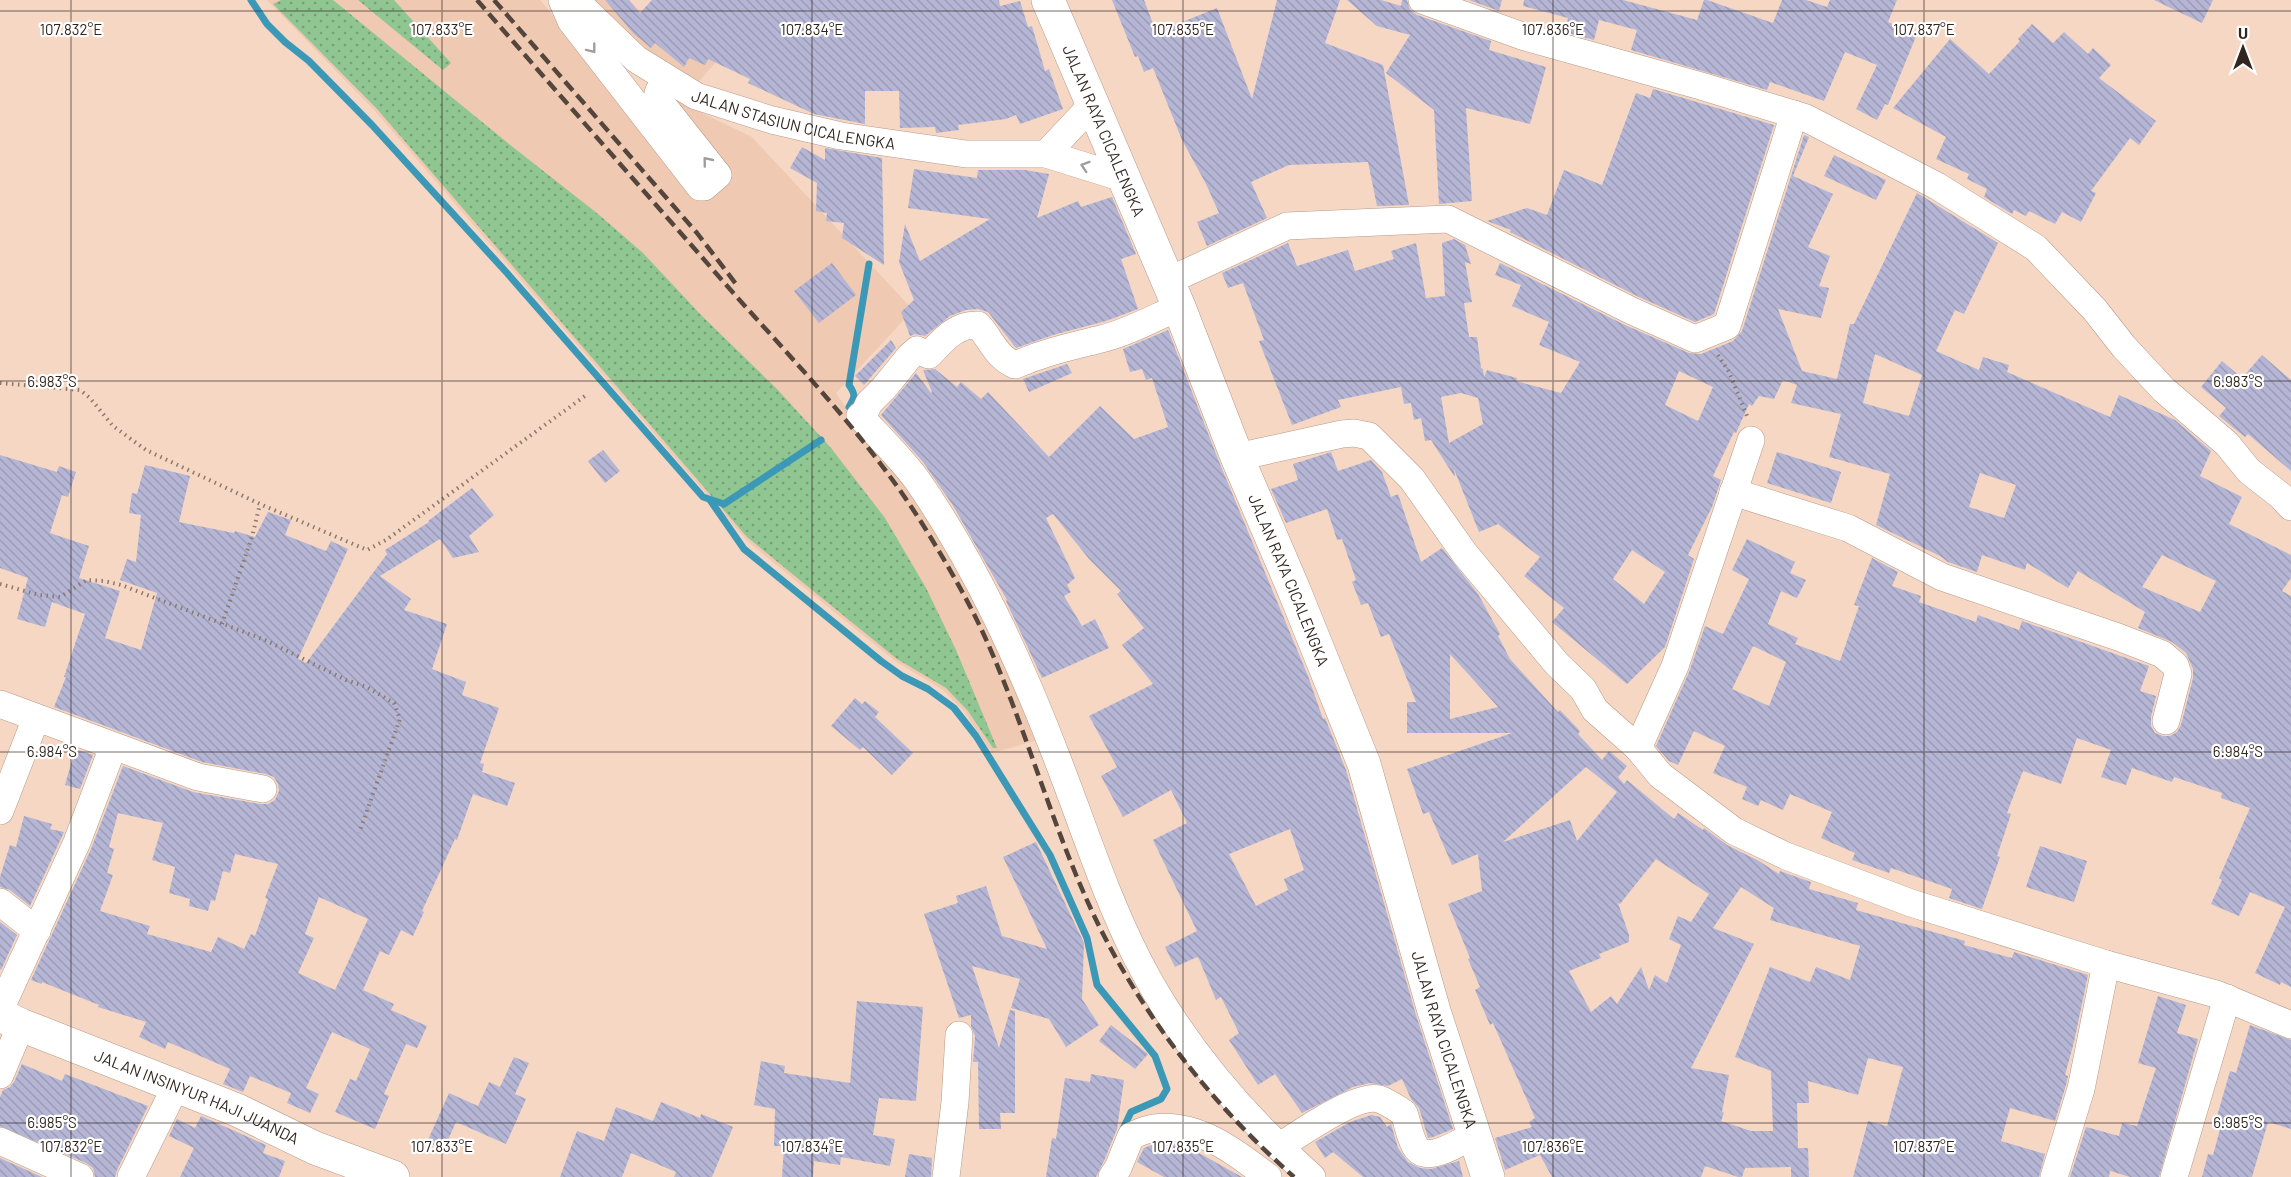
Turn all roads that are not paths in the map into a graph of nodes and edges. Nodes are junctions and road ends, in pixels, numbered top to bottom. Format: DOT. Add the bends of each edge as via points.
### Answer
graph roads {
  1 [pos="561,0"];
  2 [pos="575,0"];
  3 [pos="1048,0"];
  4 [pos="1422,0"];
  5 [pos="665,78"];
  6 [pos="1092,105"];
  7 [pos="1794,114"];
  8 [pos="1046,154"];
  9 [pos="1123,178"];
  10 [pos="1174,294"];
  11 [pos="1751,440"];
  12 [pos="1237,457"];
  13 [pos="1733,492"];
  14 [pos="2291,507"];
  15 [pos="0,704"];
  16 [pos="36,718"];
  17 [pos="2166,721"];
  18 [pos="113,747"];
  19 [pos="1638,748"];
  20 [pos="264,789"];
  21 [pos="0,811"];
  22 [pos="0,902"];
  23 [pos="37,931"];
  24 [pos="2106,964"];
  25 [pos="2227,998"];
  26 [pos="7,1017"];
  27 [pos="2291,1025"];
  28 [pos="959,1035"];
  29 [pos="0,1075"];
  30 [pos="176,1086"];
  31 [pos="1474,1135"];
  32 [pos="0,1141"];
  33 [pos="1279,1147"];
  34 [pos="1115,1172"];
  35 [pos="80,1177"];
  36 [pos="131,1177"];
  37 [pos="393,1177"];
  38 [pos="946,1177"];
  39 [pos="1268,1177"];
  40 [pos="1312,1177"];
  41 [pos="1488,1177"];
  42 [pos="2054,1177"];
  43 [pos="2174,1177"];
  1 -- 5 [label="street, one-way" via="571,21 700,188 704,188 718,175 658,99"];
  2 -- 5 [label="street, JALAN STASIUN CICALENGKA" via="636,59"];
  3 -- 6 [label="main road, JALAN RAYA CICALENGKA"];
  4 -- 7 [label="street" via="1525,37"];
  5 -- 8 [label="street, JALAN STASIUN CICALENGKA" via="696,96 772,120 850,138 966,154"];
  6 -- 8 [label="street"];
  6 -- 9 [label="main road, JALAN RAYA CICALENGKA"];
  7 -- 10 [label="street" via="1727,326 1695,339 1448,219 1287,226"];
  7 -- 14 [label="street" via="1937,186 2036,248 2164,390"];
  9 -- 8 [label="street, JALAN STASIUN CICALENGKA, one-way"];
  9 -- 10 [label="main road, JALAN RAYA CICALENGKA"];
  10 -- 12 [label="main road, JALAN RAYA CICALENGKA"];
  10 -- 33 [label="street" via="1102,339 1015,365 998,354 978,325 968,324 951,332 928,355 917,350 860,416 916,479 980,585 1057,757 1137,959 1165,1008 1230,1097"];
  11 -- 13 [label="street"];
  12 -- 19 [label="street" via="1342,434 1369,435 1412,479 1465,554 1557,664 1583,689 1595,710"];
  12 -- 31 [label="main road, JALAN RAYA CICALENGKA" via="1364,764 1434,1011"];
  13 -- 17 [label="street" via="1848,528 1942,577 2162,654 2175,665 2178,674"];
  13 -- 19 [label="street" via="1675,666"];
  15 -- 16 [label="street"];
  16 -- 18 [label="street"];
  16 -- 21 [label="street"];
  18 -- 20 [label="street" via="198,777"];
  18 -- 23 [label="street"];
  19 -- 24 [label="street" via="1660,775 1697,805 1734,831 1786,856 1911,903"];
  22 -- 23 [label="street"];
  23 -- 26 [label="street"];
  24 -- 25 [label="street"];
  24 -- 42 [label="street" via="2081,1089"];
  25 -- 27 [label="street"];
  25 -- 43 [label="street"];
  26 -- 29 [label="street"];
  26 -- 30 [label="main road, JALAN INSINYUR HAJI JUANDA"];
  28 -- 38 [label="street"];
  30 -- 36 [label="street"];
  30 -- 37 [label="main road, JALAN INSINYUR HAJI JUANDA" via="315,1148"];
  31 -- 33 [label="street" via="1441,1152 1422,1153 1404,1113 1378,1099 1368,1099 1328,1116"];
  31 -- 41 [label="main road, JALAN RAYA CICALENGKA"];
  32 -- 35 [label="street"];
  33 -- 40 [label="street"];
  34 -- 39 [label="street" via="1131,1136 1162,1127 1206,1135"];
}
